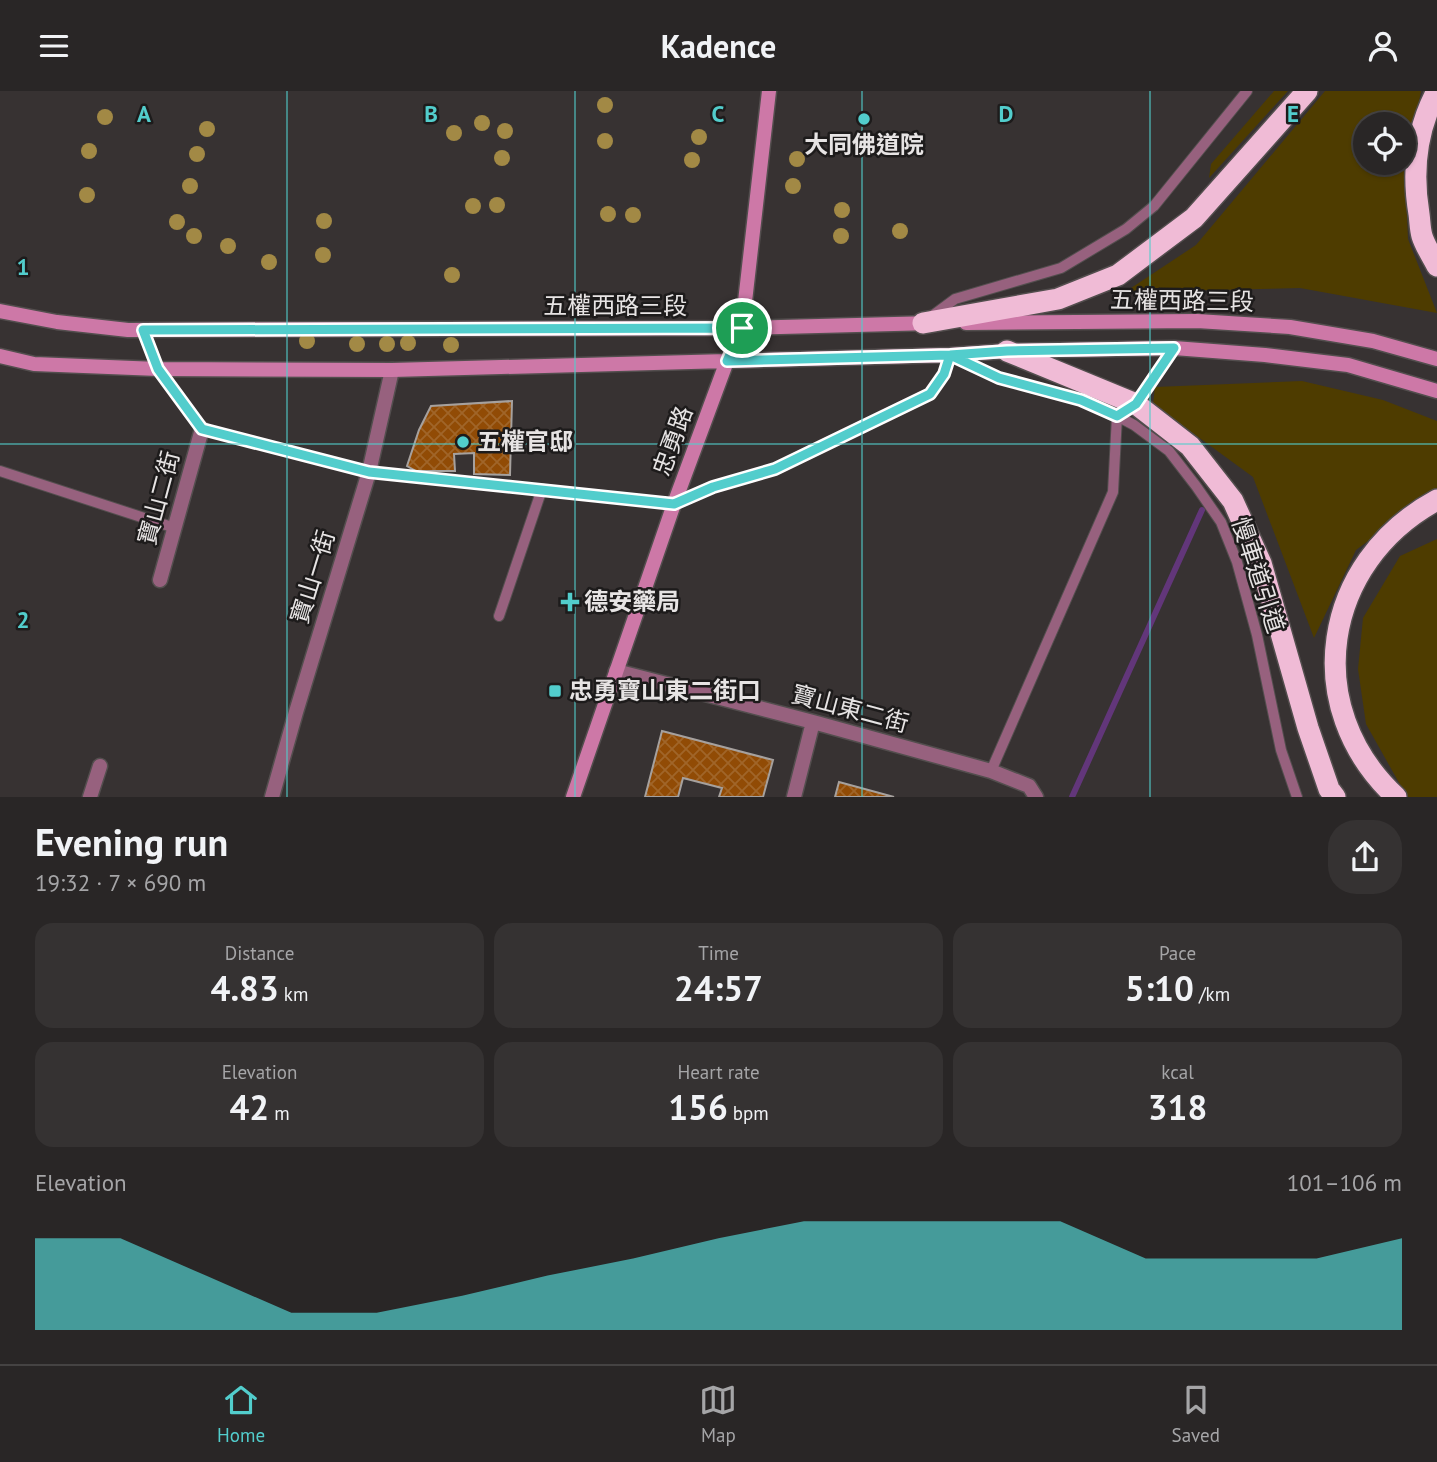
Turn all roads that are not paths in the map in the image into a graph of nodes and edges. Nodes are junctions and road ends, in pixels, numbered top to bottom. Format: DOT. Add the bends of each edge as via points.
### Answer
graph roads {
  1 [pos="769,91"];
  2 [pos="1247,91"];
  3 [pos="1307,91"];
  4 [pos="1437,91"];
  5 [pos="1437,266"];
  6 [pos="0,311"];
  7 [pos="923,323"];
  8 [pos="742,328"];
  9 [pos="143,330"];
  10 [pos="1174,348"];
  11 [pos="1007,351"];
  12 [pos="950,355"];
  13 [pos="0,356"];
  14 [pos="1437,359"];
  15 [pos="727,361"];
  16 [pos="158,369"];
  17 [pos="392,370"];
  18 [pos="1437,391"];
  19 [pos="1136,404"];
  20 [pos="1117,416"];
  21 [pos="202,429"];
  22 [pos="0,471"];
  23 [pos="369,472"];
  24 [pos="542,489"];
  25 [pos="1437,500"];
  26 [pos="674,504"];
  27 [pos="175,528"];
  28 [pos="160,580"];
  29 [pos="499,616"];
  30 [pos="616,671"];
  31 [pos="813,722"];
  32 [pos="100,766"];
  33 [pos="991,771"];
  34 [pos="90,797"];
  35 [pos="272,797"];
  36 [pos="573,797"];
  37 [pos="794,797"];
  38 [pos="1036,797"];
  39 [pos="1297,797"];
  40 [pos="1335,797"];
  41 [pos="1396,797"];
  1 -- 8 [label="main road, 忠勇路"];
  2 -- 7 [label="lane" via="1154,206 1126,229 1061,268 955,299"];
  3 -- 7 [label="highway" via="1194,218 1118,275 1058,299"];
  4 -- 5 [label="highway" via="1419,137 1415,183 1423,237"];
  6 -- 9 [label="main road, 五權西路三段"];
  7 -- 8 [label="main road, 五權西路三段"];
  7 -- 14 [label="main road, 五權西路三段" via="1197,321 1290,327 1373,341"];
  8 -- 9 [label="main road, 五權西路三段"];
  8 -- 15 [label="main road, 忠勇路"];
  9 -- 16 [label="lane"];
  10 -- 11 [label="main road, 五權西路三段"];
  10 -- 18 [label="main road, 五權西路三段" via="1348,365"];
  10 -- 19 [label="lane, 五權西路三段"];
  11 -- 12 [label="main road, 五權西路三段"];
  11 -- 19 [label="highway"];
  12 -- 15 [label="main road, 五權西路三段"];
  12 -- 20 [label="lane, 慢車道引道" via="999,378 1081,400"];
  12 -- 26 [label="lane" via="930,394 775,469"];
  13 -- 16 [label="main road, 五權西路三段" via="34,363"];
  15 -- 17 [label="main road, 五權西路三段"];
  15 -- 26 [label="main road, 忠勇路"];
  16 -- 17 [label="main road, 五權西路三段"];
  16 -- 21 [label="lane"];
  17 -- 23 [label="street, 寶山一街"];
  19 -- 20 [label="lane, 五權西路三段"];
  19 -- 40 [label="highway" via="1190,446 1233,501 1261,563 1308,728"];
  20 -- 33 [label="lane" via="1113,492"];
  20 -- 39 [label="lane, 慢車道引道" via="1169,451 1221,522 1258,635 1281,750"];
  21 -- 23 [label="lane"];
  21 -- 27 [label="street, 寶山二街"];
  22 -- 27 [label="lane"];
  23 -- 24 [label="lane"];
  23 -- 35 [label="street, 寶山一街"];
  24 -- 26 [label="lane"];
  24 -- 29 [label="lane"];
  25 -- 41 [label="highway" via="1403,521 1370,556 1347,597 1336,643 1343,714 1363,758"];
  26 -- 30 [label="main road, 忠勇路"];
  27 -- 28 [label="street, 寶山二街"];
  30 -- 31 [label="street, 寶山東二街"];
  30 -- 36 [label="main road, 忠勇路"];
  31 -- 33 [label="street, 寶山東二街"];
  31 -- 37 [label="street"];
  32 -- 34 [label="street"];
  33 -- 38 [label="street, 寶山東二街" via="1029,786"];
}
